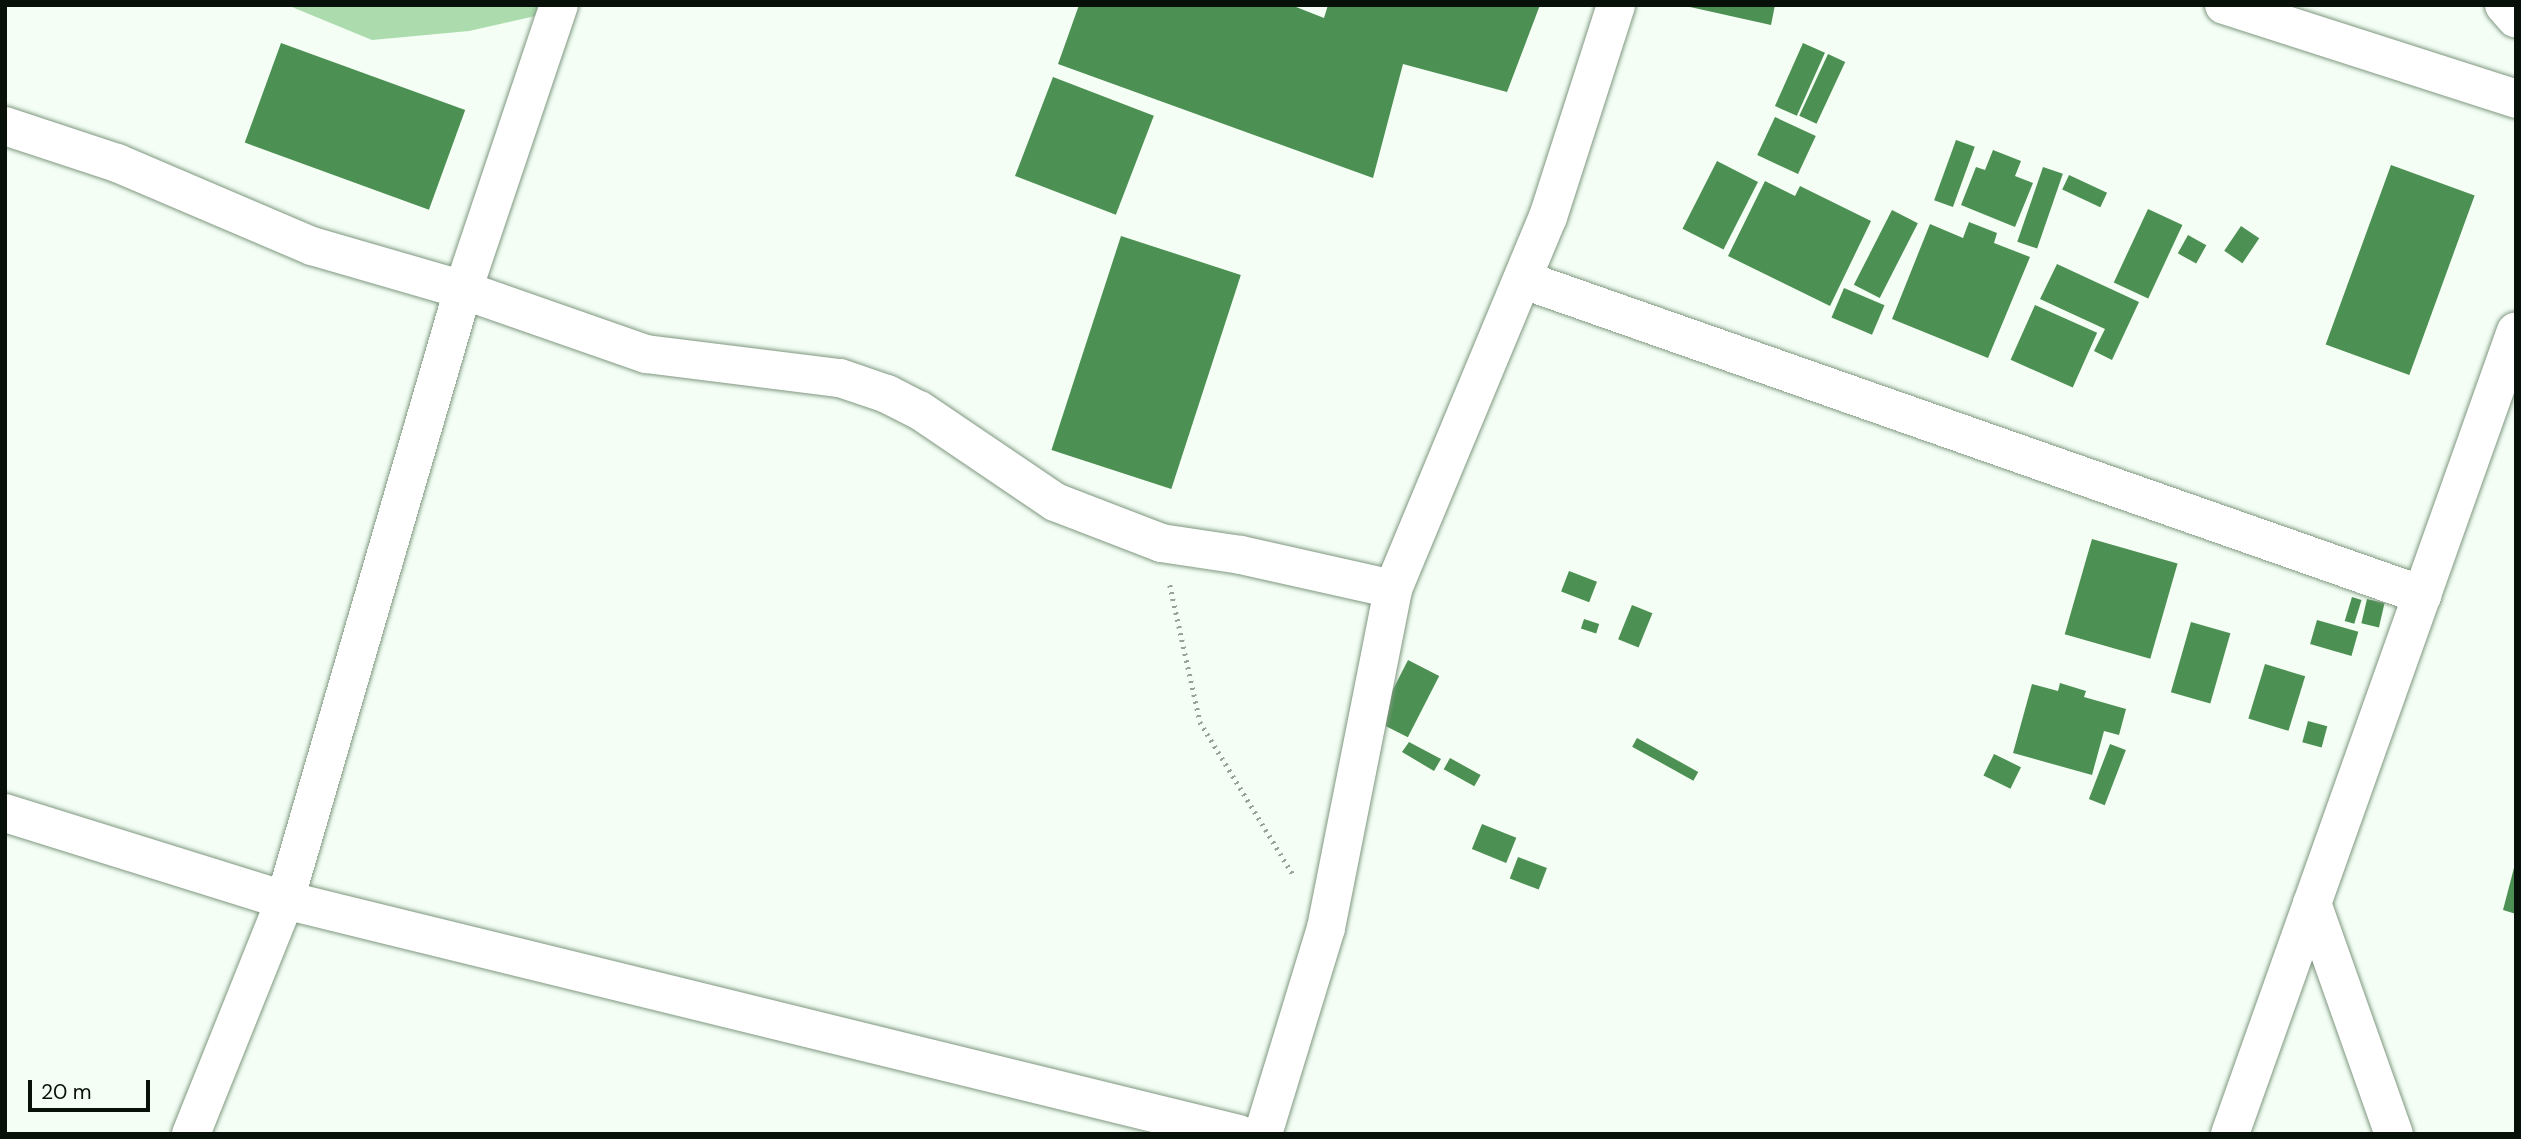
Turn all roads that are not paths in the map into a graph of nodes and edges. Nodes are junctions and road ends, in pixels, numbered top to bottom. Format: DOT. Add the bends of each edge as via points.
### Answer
graph roads {
  1 [pos="559,5"];
  2 [pos="1616,5"];
  3 [pos="2224,5"];
  4 [pos="2504,5"];
  5 [pos="2516,19"];
  6 [pos="2516,99"];
  7 [pos="5,126"];
  8 [pos="1524,280"];
  9 [pos="463,290"];
  10 [pos="2516,331"];
  11 [pos="1393,589"];
  12 [pos="2422,595"];
  13 [pos="5,813"];
  14 [pos="285,900"];
  15 [pos="2312,904"];
  16 [pos="191,1134"];
  17 [pos="1239,1134"];
  18 [pos="1263,1134"];
  19 [pos="2230,1134"];
  20 [pos="2393,1134"];
  1 -- 9 [label="street"];
  2 -- 8 [label="street" via="1577,136"];
  3 -- 6 [label="street"];
  4 -- 5 [label="street"];
  7 -- 9 [label="street" via="117,163 312,246"];
  8 -- 11 [label="street"];
  8 -- 12 [label="street"];
  9 -- 11 [label="street" via="646,354 840,379 887,394 919,410 1055,502 1161,543 1241,555"];
  9 -- 14 [label="street"];
  10 -- 12 [label="street"];
  11 -- 18 [label="street" via="1326,928"];
  12 -- 15 [label="street"];
  13 -- 14 [label="street"];
  14 -- 16 [label="street"];
  14 -- 17 [label="street"];
  15 -- 19 [label="street"];
  15 -- 20 [label="street"];
}
